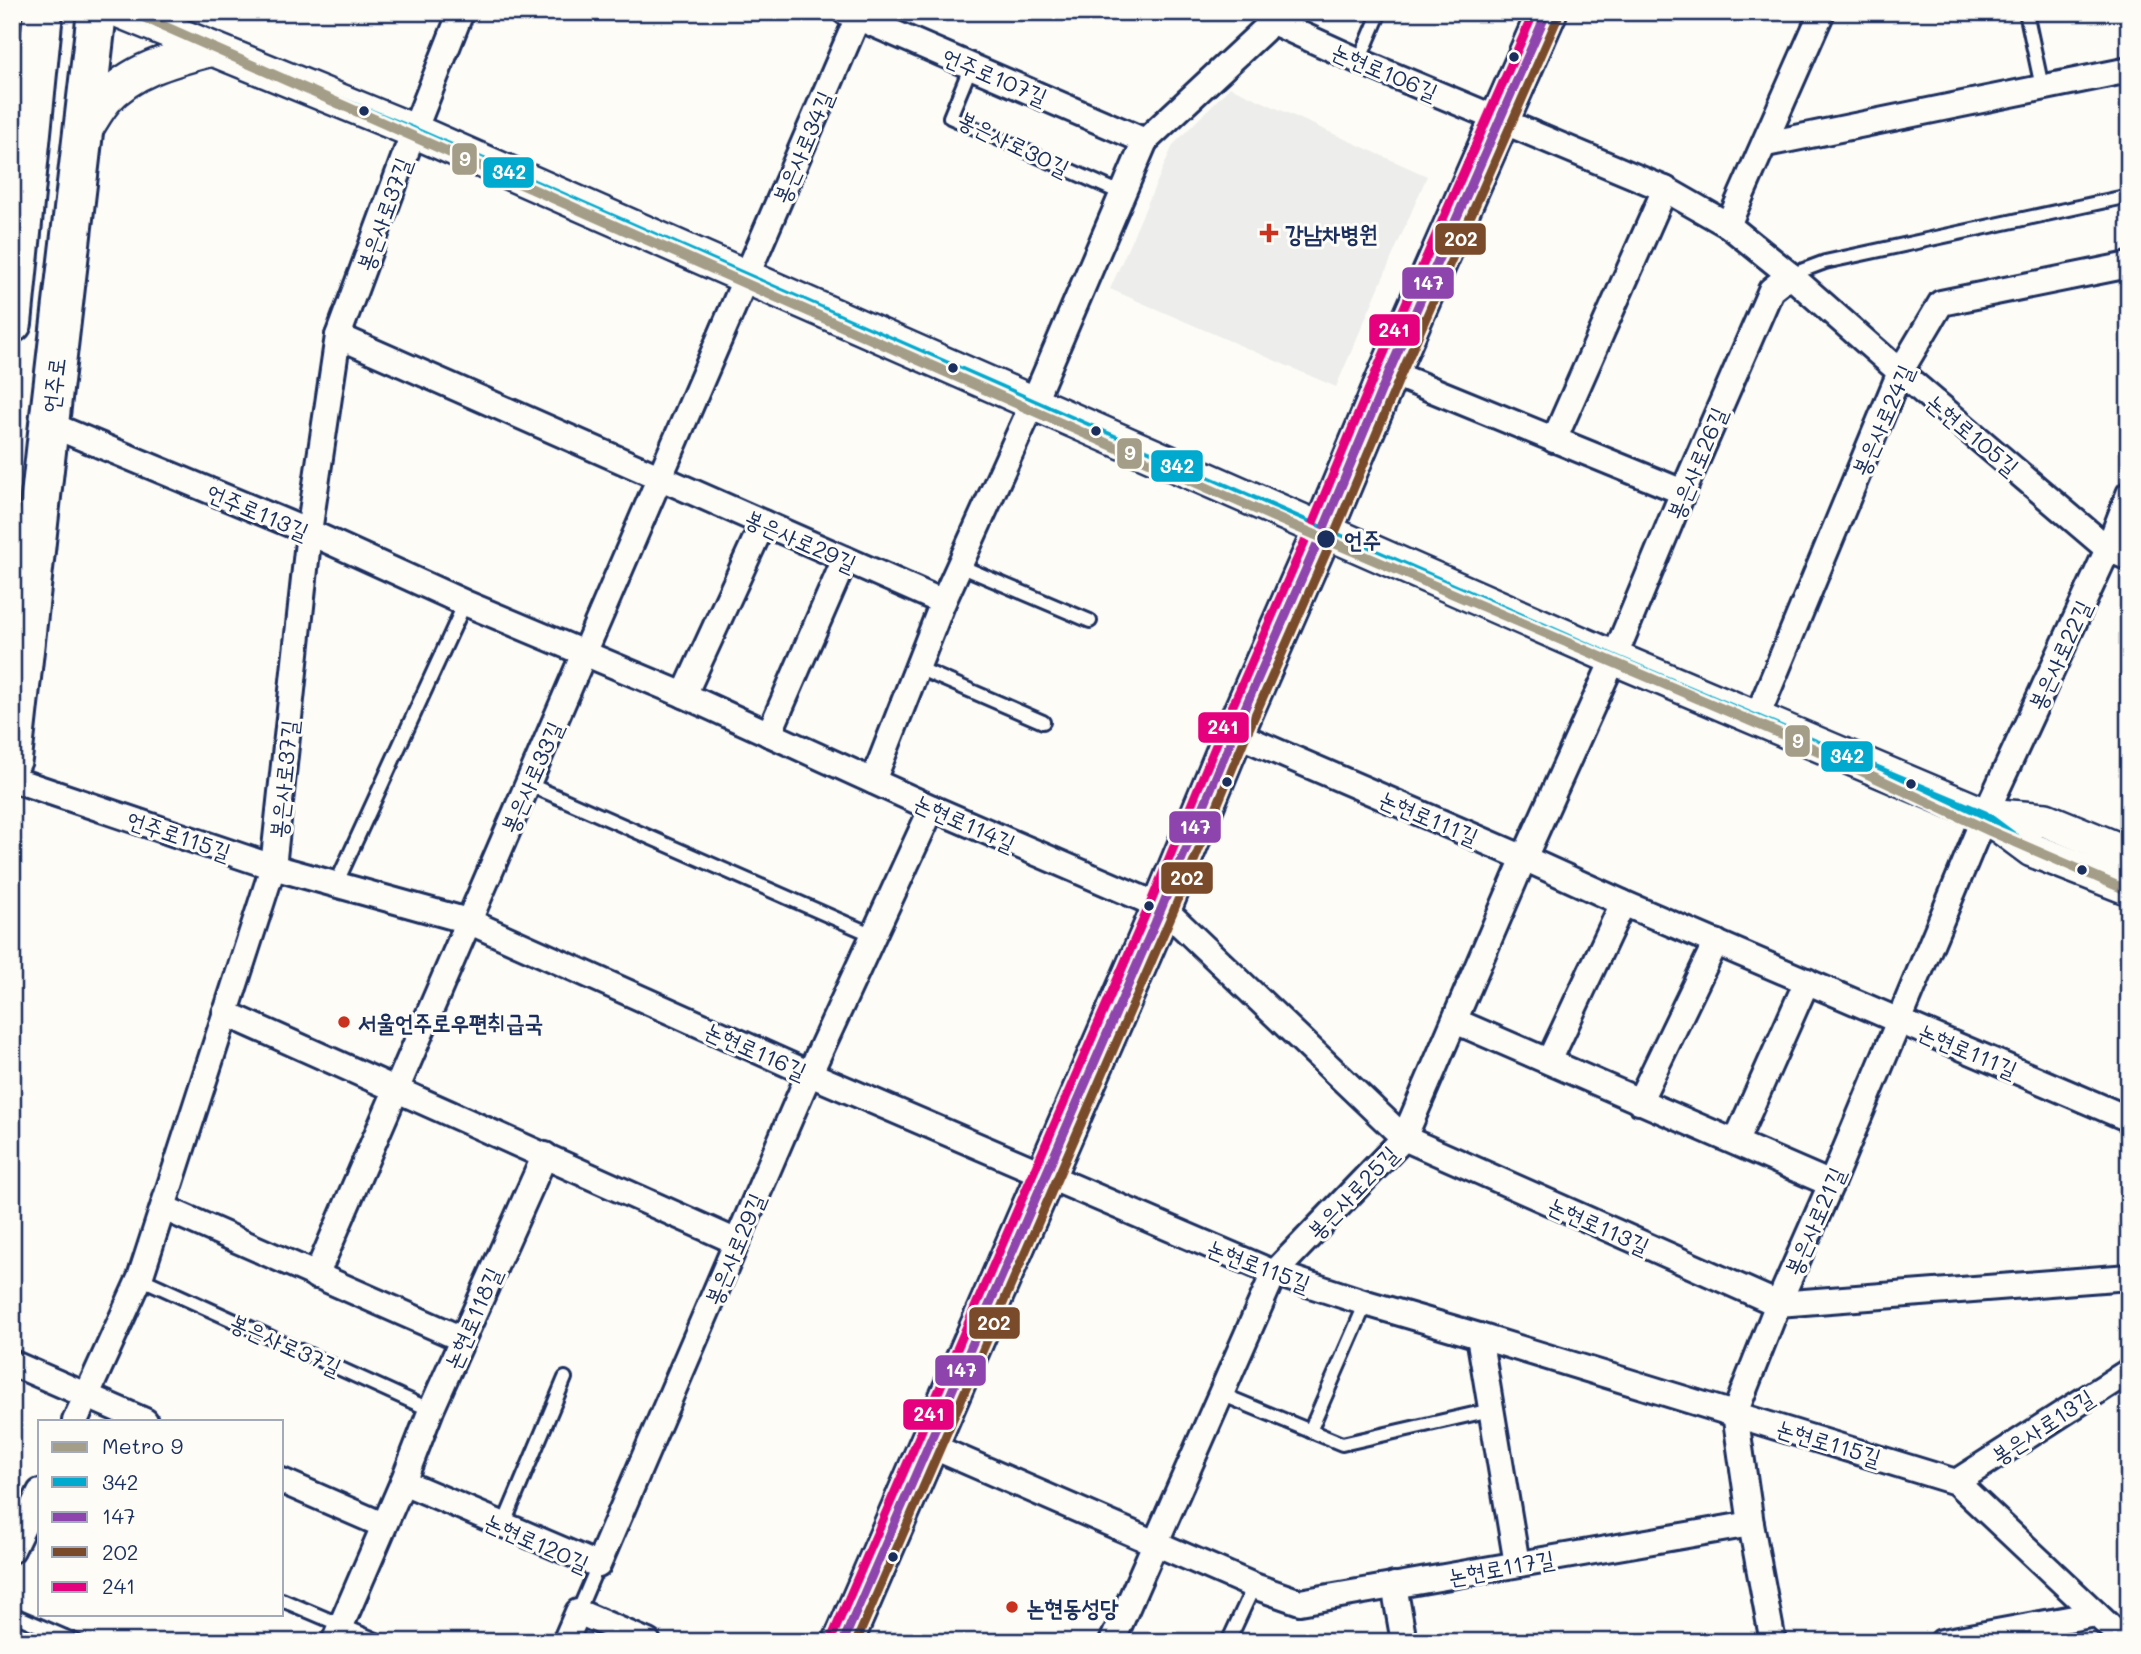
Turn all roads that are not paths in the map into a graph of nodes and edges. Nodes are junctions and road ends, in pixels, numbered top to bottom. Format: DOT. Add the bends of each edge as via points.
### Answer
graph roads {
  1 [pos="43,12"];
  2 [pos="97,12"];
  3 [pos="121,12"];
  4 [pos="461,12"];
  5 [pos="1380,12"];
  6 [pos="1547,12"];
  7 [pos="1822,12"];
  8 [pos="2026,12"];
  9 [pos="852,15"];
  10 [pos="1272,16"];
  11 [pos="212,49"];
  12 [pos="1359,61"];
  13 [pos="971,66"];
  14 [pos="2129,70"];
  15 [pos="2042,88"];
  16 [pos="1500,119"];
  17 [pos="414,131"];
  18 [pos="82,136"];
  19 [pos="1145,141"];
  20 [pos="1766,144"];
  21 [pos="1665,189"];
  22 [pos="1123,194"];
  23 [pos="2129,196"];
  24 [pos="1728,225"];
  25 [pos="2129,265"];
  26 [pos="1790,275"];
  27 [pos="747,277"];
  28 [pos="12,323"];
  29 [pos="338,336"];
  30 [pos="1389,372"];
  31 [pos="1900,372"];
  32 [pos="1032,402"];
  33 [pos="49,424"];
  34 [pos="1554,440"];
  35 [pos="659,477"];
  36 [pos="1683,492"];
  37 [pos="2129,494"];
  38 [pos="763,523"];
  39 [pos="1323,530"];
  40 [pos="309,532"];
  41 [pos="2118,554"];
  42 [pos="845,559"];
  43 [pos="960,566"];
  44 [pos="465,603"];
  45 [pos="943,603"];
  46 [pos="1090,621"];
  47 [pos="586,652"];
  48 [pos="1614,658"];
  49 [pos="918,667"];
  50 [pos="684,695"];
  51 [pos="1757,717"];
  52 [pos="1043,722"];
  53 [pos="1234,733"];
  54 [pos="769,734"];
  55 [pos="12,759"];
  56 [pos="12,779"];
  57 [pos="873,781"];
  58 [pos="527,785"];
  59 [pos="932,808"];
  60 [pos="1984,815"];
  61 [pos="2129,855"];
  62 [pos="1524,858"];
  63 [pos="273,867"];
  64 [pos="336,884"];
  65 [pos="2129,888"];
  66 [pos="1623,903"];
  67 [pos="1162,907"];
  68 [pos="468,921"];
  69 [pos="873,935"];
  70 [pos="1716,942"];
  71 [pos="1807,981"];
  72 [pos="225,1013"];
  73 [pos="1454,1021"];
  74 [pos="1899,1021"];
  75 [pos="1549,1061"];
  76 [pos="810,1074"];
  77 [pos="395,1090"];
  78 [pos="1639,1102"];
  79 [pos="2129,1119"];
  80 [pos="1404,1138"];
  81 [pos="1736,1142"];
  82 [pos="545,1155"];
  83 [pos="1045,1176"];
  84 [pos="1831,1184"];
  85 [pos="164,1208"];
  86 [pos="737,1242"];
  87 [pos="1274,1273"];
  88 [pos="316,1276"];
  89 [pos="2129,1277"];
  90 [pos="140,1278"];
  91 [pos="1366,1303"];
  92 [pos="1778,1304"];
  93 [pos="1479,1336"];
  94 [pos="462,1339"];
  95 [pos="12,1363"];
  96 [pos="2129,1371"];
  97 [pos="565,1378"];
  98 [pos="1221,1394"];
  99 [pos="87,1396"];
  100 [pos="431,1410"];
  101 [pos="1491,1410"];
  102 [pos="1735,1413"];
  103 [pos="75,1420"];
  104 [pos="143,1420"];
  105 [pos="1310,1431"];
  106 [pos="929,1445"];
  107 [pos="284,1482"];
  108 [pos="403,1482"];
  109 [pos="1956,1482"];
  110 [pos="38,1498"];
  111 [pos="1751,1524"];
  112 [pos="383,1525"];
  113 [pos="503,1526"];
  114 [pos="1155,1544"];
  115 [pos="12,1550"];
  116 [pos="1517,1564"];
  117 [pos="598,1565"];
  118 [pos="1394,1585"];
  119 [pos="1254,1586"];
  120 [pos="284,1601"];
  121 [pos="578,1612"];
  122 [pos="12,1614"];
  123 [pos="2096,1614"];
  124 [pos="337,1633"];
  125 [pos="1974,1639"];
  126 [pos="77,1642"];
  127 [pos="381,1642"];
  128 [pos="565,1642"];
  129 [pos="648,1642"];
  130 [pos="843,1642"];
  131 [pos="1112,1642"];
  132 [pos="1227,1642"];
  133 [pos="1405,1642"];
  134 [pos="1773,1642"];
  135 [pos="1942,1642"];
  136 [pos="2126,1642"];
  1 -- 28 [label="main road"];
  2 -- 18 [label="main road, 언주로"];
  3 -- 11 [label="main road"];
  4 -- 17 [label="street, 봉은사로37길"];
  5 -- 12 [label="lane"];
  6 -- 16 [label="main road"];
  7 -- 20 [label="street"];
  8 -- 15 [label="lane"];
  9 -- 13 [label="street, 언주로107길"];
  9 -- 27 [label="street, 봉은사로34길"];
  10 -- 12 [label="street, 논현로106길"];
  10 -- 19 [label="street" via="1264,30"];
  11 -- 17 [label="main road"];
  11 -- 18 [label="main road" via="171,60 130,79 106,99"];
  12 -- 16 [label="street, 논현로106길"];
  13 -- 19 [label="street, 언주로107길"];
  13 -- 22 [label="lane, 봉은사로30길" via="950,117"];
  14 -- 15 [label="street"];
  15 -- 20 [label="street"];
  16 -- 21 [label="street, 논현로105길"];
  16 -- 30 [label="main road"];
  17 -- 27 [label="main road"];
  17 -- 29 [label="street, 봉은사로37길"];
  18 -- 33 [label="main road, 언주로"];
  19 -- 22 [label="street"];
  20 -- 24 [label="street"];
  21 -- 24 [label="street, 논현로105길"];
  21 -- 34 [label="street"];
  22 -- 32 [label="street"];
  23 -- 26 [label="lane" via="1825,262"];
  24 -- 26 [label="street, 논현로105길"];
  25 -- 31 [label="street, 봉은사로24길" via="1941,303"];
  26 -- 31 [label="street, 논현로105길"];
  26 -- 36 [label="street, 봉은사로26길" via="1771,290"];
  27 -- 32 [label="main road"];
  27 -- 35 [label="street, 봉은사로33길"];
  29 -- 35 [label="street"];
  29 -- 40 [label="street, 봉은사로37길"];
  30 -- 34 [label="street"];
  30 -- 39 [label="main road"];
  31 -- 41 [label="street, 논현로105길"];
  31 -- 51 [label="street, 봉은사로24길"];
  32 -- 39 [label="main road"];
  32 -- 43 [label="street"];
  33 -- 40 [label="street, 언주로113길"];
  33 -- 55 [label="main road, 언주로"];
  34 -- 36 [label="street"];
  35 -- 38 [label="street, 봉은사로29길"];
  35 -- 47 [label="street, 봉은사로33길"];
  36 -- 48 [label="street, 봉은사로26길"];
  37 -- 41 [label="street, 봉은사로22길"];
  38 -- 42 [label="street, 봉은사로29길"];
  38 -- 50 [label="street"];
  39 -- 48 [label="main road"];
  39 -- 53 [label="main road"];
  40 -- 44 [label="street, 언주로113길"];
  40 -- 63 [label="street, 봉은사로37길"];
  41 -- 60 [label="street, 봉은사로22길"];
  42 -- 45 [label="street, 봉은사로29길"];
  42 -- 54 [label="street"];
  43 -- 45 [label="street"];
  43 -- 46 [label="lane"];
  44 -- 47 [label="street, 언주로113길"];
  44 -- 64 [label="lane"];
  45 -- 49 [label="street"];
  47 -- 50 [label="street, 논현로114길"];
  47 -- 58 [label="street, 봉은사로33길"];
  48 -- 51 [label="main road"];
  48 -- 62 [label="street, 봉은사로25길"];
  49 -- 52 [label="lane"];
  49 -- 57 [label="street"];
  50 -- 54 [label="street, 논현로114길"];
  51 -- 60 [label="main road"];
  53 -- 62 [label="street, 논현로111길"];
  53 -- 67 [label="main road"];
  54 -- 57 [label="street, 논현로114길"];
  56 -- 63 [label="street, 언주로115길"];
  57 -- 59 [label="street, 논현로114길"];
  58 -- 68 [label="street, 봉은사로33길"];
  58 -- 69 [label="lane"];
  59 -- 67 [label="street, 논현로114길"];
  59 -- 69 [label="street, 봉은사로29길"];
  60 -- 61 [label="main road" via="2046,820"];
  60 -- 65 [label="main road" via="2032,850"];
  60 -- 74 [label="street, 봉은사로21길"];
  62 -- 66 [label="street, 논현로111길"];
  62 -- 73 [label="street, 봉은사로25길"];
  63 -- 64 [label="street, 언주로115길"];
  63 -- 72 [label="street, 봉은사로37길"];
  64 -- 68 [label="street, 언주로115길"];
  66 -- 70 [label="street, 논현로111길"];
  66 -- 75 [label="street"];
  67 -- 80 [label="street, 논현로113길"];
  67 -- 83 [label="main road"];
  68 -- 76 [label="street, 논현로116길"];
  68 -- 77 [label="street, 봉은사로33길"];
  69 -- 76 [label="street, 봉은사로29길"];
  70 -- 71 [label="street, 논현로111길"];
  70 -- 78 [label="street"];
  71 -- 74 [label="street, 논현로111길"];
  71 -- 81 [label="street"];
  72 -- 77 [label="street"];
  72 -- 85 [label="street, 봉은사로37길"];
  73 -- 75 [label="street"];
  73 -- 80 [label="street, 봉은사로25길"];
  74 -- 79 [label="street, 논현로111길"];
  74 -- 84 [label="street, 봉은사로21길"];
  75 -- 78 [label="street"];
  76 -- 83 [label="street, 논현로116길"];
  76 -- 86 [label="street, 봉은사로29길"];
  77 -- 82 [label="street"];
  77 -- 88 [label="street, 봉은사로33길"];
  78 -- 81 [label="street"];
  80 -- 87 [label="street, 봉은사로25길"];
  80 -- 92 [label="street, 논현로113길"];
  81 -- 84 [label="street"];
  82 -- 86 [label="street"];
  82 -- 94 [label="street, 논현로118길"];
  83 -- 87 [label="street, 논현로115길"];
  83 -- 106 [label="main road"];
  84 -- 92 [label="street, 봉은사로21길"];
  85 -- 88 [label="street"];
  85 -- 90 [label="street, 봉은사로37길"];
  86 -- 117 [label="street, 봉은사로29길"];
  87 -- 91 [label="street, 논현로115길"];
  87 -- 98 [label="street, 봉은사로25길"];
  88 -- 94 [label="street"];
  89 -- 92 [label="street, 논현로113길"];
  90 -- 99 [label="street, 봉은사로37길"];
  90 -- 100 [label="lane, 봉은사로37길"];
  91 -- 93 [label="street, 논현로115길"];
  91 -- 105 [label="lane"];
  92 -- 102 [label="street, 봉은사로21길"];
  93 -- 101 [label="street"];
  93 -- 102 [label="street, 논현로115길"];
  94 -- 100 [label="street, 논현로118길"];
  95 -- 99 [label="street"];
  96 -- 109 [label="street, 봉은사로13길"];
  97 -- 113 [label="lane"];
  98 -- 105 [label="lane"];
  98 -- 114 [label="street, 봉은사로25길"];
  99 -- 103 [label="street, 봉은사로37길"];
  99 -- 104 [label="street"];
  100 -- 108 [label="street, 논현로118길"];
  101 -- 105 [label="lane" via="1342,1444"];
  101 -- 116 [label="street"];
  102 -- 109 [label="street, 논현로115길"];
  102 -- 111 [label="street, 봉은사로21길"];
  106 -- 114 [label="street, 논현로117길"];
  106 -- 130 [label="main road"];
  107 -- 112 [label="street"];
  108 -- 112 [label="street, 논현로118길"];
  108 -- 113 [label="street, 논현로120길"];
  109 -- 123 [label="street, 논현로115길"];
  110 -- 115 [label="street"];
  111 -- 116 [label="street, 논현로117길"];
  111 -- 134 [label="street, 봉은사로21길"];
  112 -- 124 [label="street, 논현로118길"];
  113 -- 117 [label="street, 논현로120길"];
  114 -- 119 [label="street, 논현로117길"];
  114 -- 131 [label="street, 봉은사로25길"];
  116 -- 118 [label="street, 논현로117길"];
  117 -- 121 [label="lane, 논현로120길"];
  118 -- 119 [label="street, 논현로117길" via="1300,1602"];
  118 -- 133 [label="street"];
  119 -- 132 [label="lane"];
  120 -- 124 [label="lane"];
  121 -- 128 [label="street"];
  121 -- 129 [label="street"];
  122 -- 126 [label="lane"];
  123 -- 125 [label="street"];
  123 -- 136 [label="street, 논현로115길"];
  124 -- 127 [label="lane"];
  125 -- 135 [label="street"];
}
